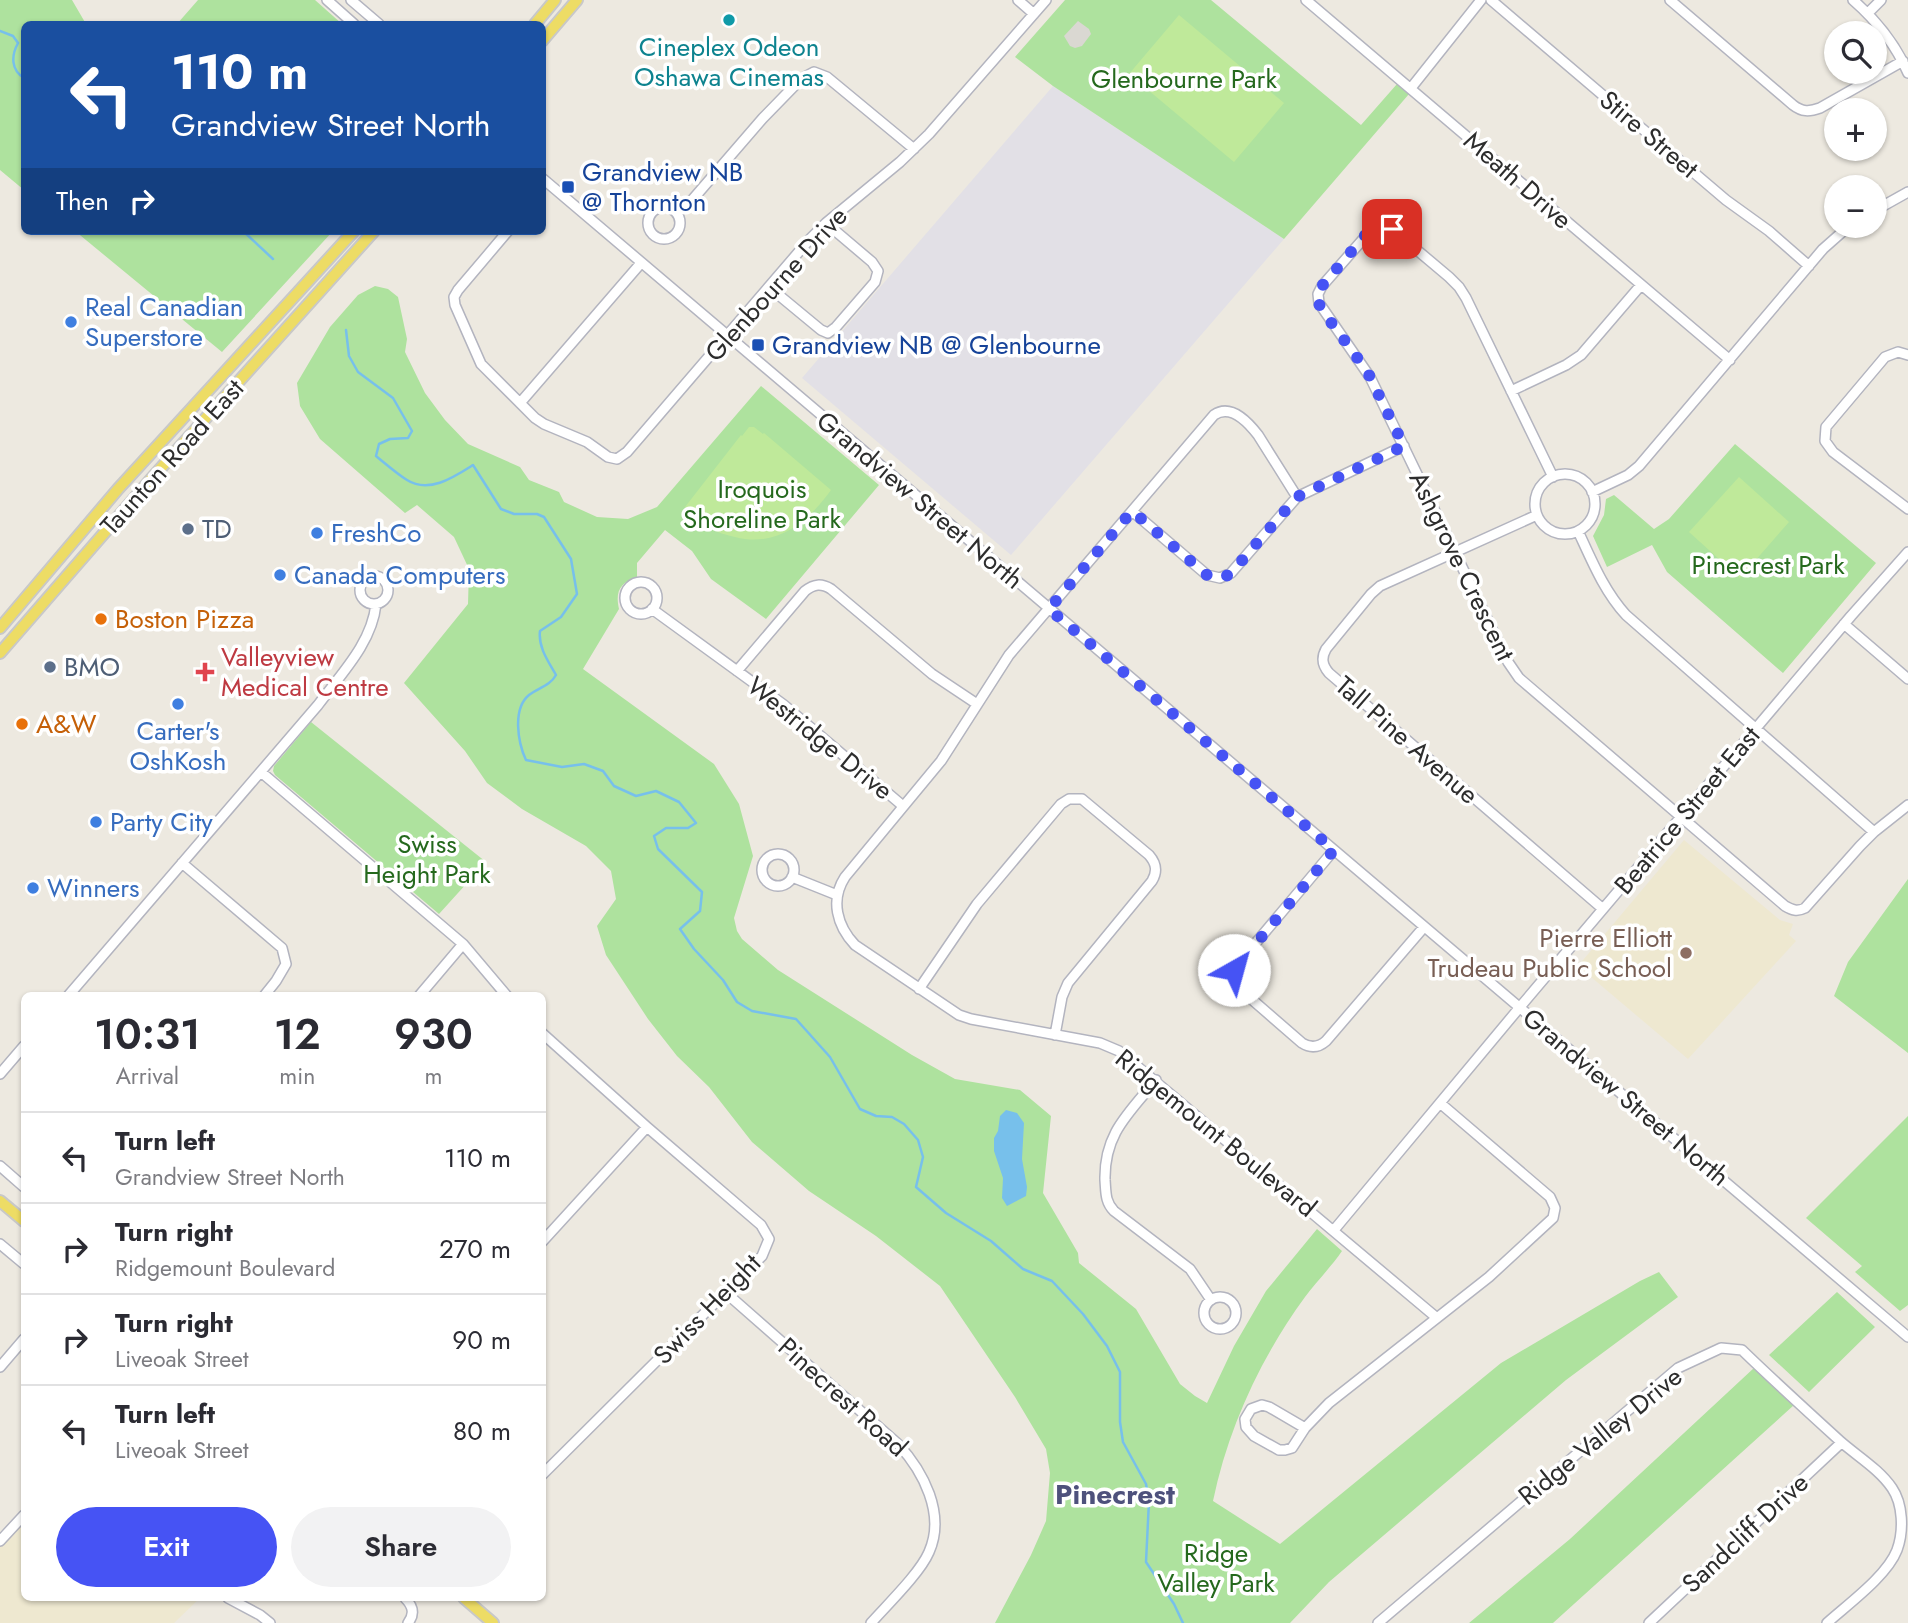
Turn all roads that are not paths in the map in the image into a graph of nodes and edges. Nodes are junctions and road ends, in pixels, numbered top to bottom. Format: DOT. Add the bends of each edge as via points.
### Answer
graph roads {
  1 [pos="327,0"];
  2 [pos="555,0"];
  3 [pos="577,0"];
  4 [pos="1018,0"];
  5 [pos="1046,0"];
  6 [pos="1306,0"];
  7 [pos="1481,0"];
  8 [pos="1491,0"];
  9 [pos="1670,0"];
  10 [pos="1853,0"];
  11 [pos="1881,0"];
  12 [pos="354,2"];
  13 [pos="1868,13"];
  14 [pos="1034,14"];
  15 [pos="350,21"];
  16 [pos="376,21"];
  17 [pos="538,21"];
  18 [pos="546,36"];
  19 [pos="1903,61"];
  20 [pos="1908,73"];
  21 [pos="1411,88"];
  22 [pos="914,149"];
  23 [pos="546,181"];
  24 [pos="1908,192"];
  25 [pos="1887,204"];
  26 [pos="677,213"];
  27 [pos="826,223"];
  28 [pos="350,235"];
  29 [pos="370,235"];
  30 [pos="505,235"];
  31 [pos="1835,238"];
  32 [pos="641,263"];
  33 [pos="1809,266"];
  34 [pos="1641,285"];
  35 [pos="769,287"];
  36 [pos="728,336"];
  37 [pos="1908,355"];
  38 [pos="1730,360"];
  39 [pos="1511,391"];
  40 [pos="520,403"];
  41 [pos="1404,446"];
  42 [pos="1553,477"];
  43 [pos="1592,492"];
  44 [pos="1297,497"];
  45 [pos="1908,509"];
  46 [pos="1132,511"];
  47 [pos="1537,515"];
  48 [pos="1578,531"];
  49 [pos="1455,552"];
  50 [pos="1908,552"];
  51 [pos="376,604"];
  52 [pos="652,609"];
  53 [pos="1049,609"];
  54 [pos="1844,624"];
  55 [pos="0,628"];
  56 [pos="0,653"];
  57 [pos="737,671"];
  58 [pos="1908,680"];
  59 [pos="977,704"];
  60 [pos="1756,728"];
  61 [pos="261,772"];
  62 [pos="1908,805"];
  63 [pos="903,806"];
  64 [pos="1681,817"];
  65 [pos="1874,832"];
  66 [pos="1334,850"];
  67 [pos="182,863"];
  68 [pos="792,877"];
  69 [pos="836,895"];
  70 [pos="1603,909"];
  71 [pos="1424,927"];
  72 [pos="463,944"];
  73 [pos="919,989"];
  74 [pos="71,992"];
  75 [pos="267,992"];
  76 [pos="422,992"];
  77 [pos="504,992"];
  78 [pos="1520,1007"];
  79 [pos="1055,1035"];
  80 [pos="546,1037"];
  81 [pos="21,1050"];
  82 [pos="0,1074"];
  83 [pos="1156,1080"];
  84 [pos="1440,1103"];
  85 [pos="647,1127"];
  86 [pos="0,1166"];
  87 [pos="21,1184"];
  88 [pos="0,1201"];
  89 [pos="21,1218"];
  90 [pos="1334,1230"];
  91 [pos="546,1238"];
  92 [pos="0,1244"];
  93 [pos="21,1262"];
  94 [pos="725,1293"];
  95 [pos="1210,1300"];
  96 [pos="1437,1318"];
  97 [pos="1908,1337"];
  98 [pos="21,1342"];
  99 [pos="0,1367"];
  100 [pos="1305,1428"];
  101 [pos="1842,1443"];
  102 [pos="546,1471"];
  103 [pos="21,1518"];
  104 [pos="0,1541"];
  105 [pos="232,1601"];
  106 [pos="408,1601"];
  107 [pos="467,1601"];
  108 [pos="257,1619"];
  109 [pos="270,1623"];
  110 [pos="408,1623"];
  111 [pos="493,1623"];
  112 [pos="871,1623"];
  113 [pos="1378,1623"];
  114 [pos="1649,1623"];
  115 [pos="1827,1623"];
  1 -- 15 [label="street"];
  2 -- 17 [label="main road"];
  3 -- 18 [label="main road"];
  4 -- 14 [label="street"];
  5 -- 14 [label="street, Glenbourne Drive"];
  6 -- 21 [label="street, Meath Drive"];
  7 -- 21 [label="street"];
  8 -- 33 [label="street, Stire Street"];
  9 -- 19 [label="street" via="1804,111 1819,108"];
  10 -- 13 [label="street"];
  11 -- 13 [label="street"];
  12 -- 15 [label="street"];
  12 -- 16 [label="street"];
  13 -- 19 [label="street"];
  14 -- 22 [label="street, Glenbourne Drive"];
  19 -- 20 [label="street"];
  21 -- 34 [label="street, Meath Drive"];
  22 -- 26 [label="street" via="827,77 809,73"];
  22 -- 27 [label="street, Glenbourne Drive"];
  23 -- 32 [label="street, Grandview Street North"];
  24 -- 25 [label="street"];
  27 -- 35 [label="street, Glenbourne Drive"];
  27 -- 35 [label="street" via="878,271 836,327 821,330"];
  28 -- 55 [label="main road, Taunton Road East" via="118,489"];
  29 -- 56 [label="main road, Taunton Road East"];
  30 -- 40 [label="street" via="458,289 454,301 481,365"];
  31 -- 33 [label="street"];
  32 -- 36 [label="street, Grandview Street North"];
  32 -- 40 [label="street"];
  33 -- 38 [label="street"];
  34 -- 38 [label="street, Meath Drive"];
  34 -- 39 [label="street" via="1581,355"];
  35 -- 36 [label="street, Glenbourne Drive"];
  36 -- 40 [label="street, Glenbourne Drive" via="617,459 539,421"];
  36 -- 53 [label="street, Grandview Street North"];
  37 -- 45 [label="street" via="1898,352 1885,358 1826,427 1825,441"];
  38 -- 43 [label="street" via="1639,467"];
  39 -- 41 [label="street, Ashgrove Crescent" via="1459,287 1392,229 1376,227 1322,286 1318,299 1367,371"];
  39 -- 42 [label="street, Ashgrove Crescent"];
  41 -- 44 [label="street"];
  41 -- 49 [label="street, Ashgrove Crescent"];
  42 -- 43 [label="street" via="1580,478"];
  42 -- 47 [label="street" via="1539,489"];
  43 -- 48 [label="street" via="1594,510"];
  44 -- 46 [label="street" via="1231,573 1220,578 1207,575"];
  44 -- 46 [label="street" via="1256,432 1224,410 1211,418"];
  46 -- 53 [label="street"];
  47 -- 48 [label="street" via="1554,532"];
  47 -- 49 [label="street, Tall Pine Avenue"];
  48 -- 60 [label="street" via="1613,600"];
  49 -- 64 [label="street, Ashgrove Crescent" via="1516,674"];
  49 -- 70 [label="street, Tall Pine Avenue" via="1376,590 1326,649 1324,667"];
  50 -- 54 [label="street, Beatrice Street East"];
  51 -- 61 [label="street" via="356,656"];
  52 -- 57 [label="street, Westridge Drive"];
  53 -- 59 [label="street" via="1009,655"];
  53 -- 66 [label="street, Grandview Street North"];
  54 -- 58 [label="street"];
  54 -- 60 [label="street, Beatrice Street East"];
  57 -- 59 [label="street" via="805,591 821,585"];
  57 -- 63 [label="street, Westridge Drive"];
  59 -- 63 [label="street" via="941,761"];
  60 -- 64 [label="street, Beatrice Street East"];
  60 -- 65 [label="street"];
  61 -- 67 [label="street"];
  61 -- 72 [label="street"];
  62 -- 65 [label="street"];
  63 -- 69 [label="street" via="851,868"];
  64 -- 65 [label="street, Ashgrove Crescent" via="1785,906 1799,911"];
  64 -- 70 [label="street, Beatrice Street East"];
  66 -- 71 [label="street, Grandview Street North"];
  66 -- 71 [label="street" via="1234,974 1241,990 1302,1043 1313,1047 1326,1041"];
  67 -- 74 [label="street"];
  67 -- 75 [label="street" via="282,948 286,964"];
  68 -- 69 [label="street"];
  69 -- 73 [label="street, Ridgemount Boulevard" via="839,920 850,940"];
  70 -- 78 [label="street, Beatrice Street East"];
  71 -- 78 [label="street, Grandview Street North"];
  72 -- 76 [label="street"];
  72 -- 77 [label="street"];
  73 -- 79 [label="street, Ridgemount Boulevard" via="967,1018"];
  73 -- 79 [label="street" via="976,904 1060,804 1082,799 1149,855 1156,871 1068,982"];
  78 -- 84 [label="street, Beatrice Street East"];
  78 -- 97 [label="street, Grandview Street North"];
  79 -- 83 [label="street, Ridgemount Boulevard" via="1111,1046"];
  80 -- 85 [label="street, Swiss Height"];
  81 -- 82 [label="street"];
  83 -- 90 [label="street, Ridgemount Boulevard"];
  83 -- 95 [label="street" via="1112,1138 1105,1170 1107,1200 1114,1211 1190,1269"];
  84 -- 90 [label="street, Beatrice Street East"];
  84 -- 96 [label="street" via="1547,1194 1555,1208 1550,1221"];
  85 -- 91 [label="street"];
  85 -- 94 [label="street, Swiss Height" via="761,1225 769,1240 762,1256"];
  86 -- 87 [label="street"];
  88 -- 89 [label="main road"];
  90 -- 96 [label="street, Ridgemount Boulevard"];
  92 -- 93 [label="street"];
  94 -- 102 [label="street, Swiss Height"];
  94 -- 112 [label="street, Pinecrest Road" via="898,1444 922,1475 934,1518 929,1553"];
  96 -- 100 [label="street" via="1336,1397"];
  98 -- 99 [label="street"];
  100 -- 100 [label="street" via="1262,1405 1251,1409 1245,1419 1250,1434 1282,1450 1295,1445"];
  101 -- 113 [label="street, Ridge Valley Drive" via="1742,1350 1721,1348 1678,1368"];
  101 -- 114 [label="street, Sandcliff Drive"];
  101 -- 115 [label="street, Ridge Valley Drive" via="1893,1489 1902,1529 1887,1568"];
  103 -- 104 [label="street"];
  105 -- 108 [label="street"];
  106 -- 110 [label="street" via="412,1617"];
  107 -- 111 [label="main road"];
  108 -- 109 [label="street"];
}
